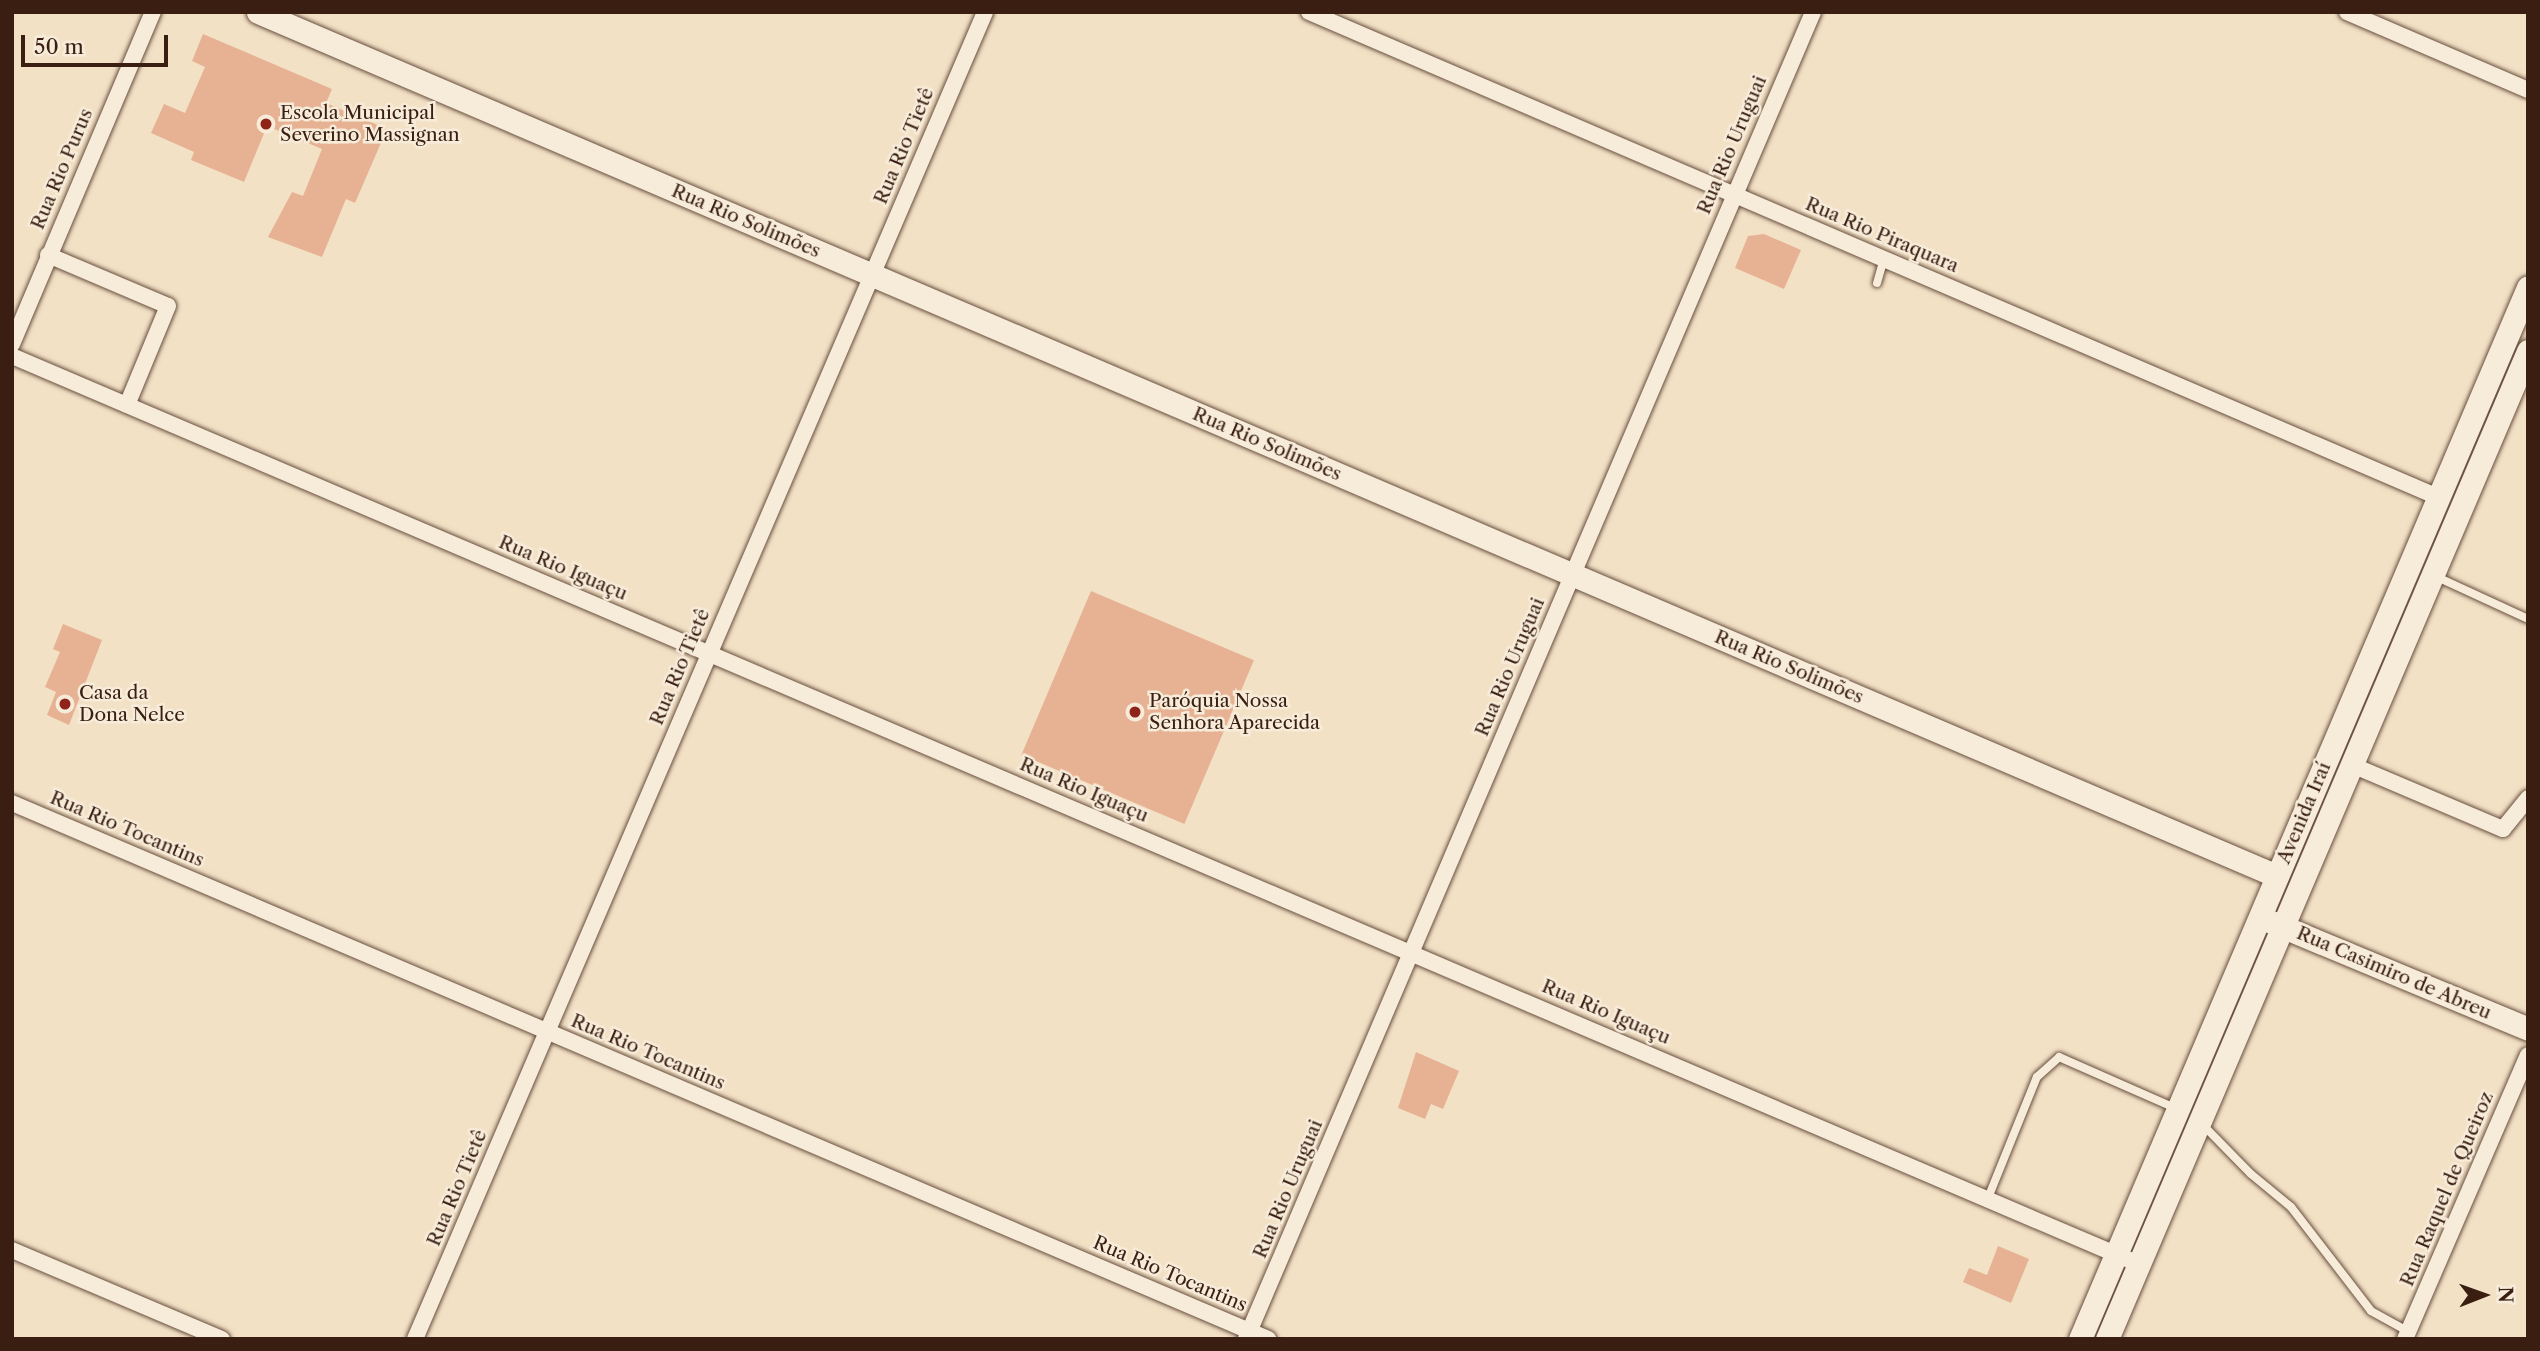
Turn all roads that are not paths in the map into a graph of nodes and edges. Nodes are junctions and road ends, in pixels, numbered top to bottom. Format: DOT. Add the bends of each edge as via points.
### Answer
graph roads {
  1 [pos="153,12"];
  2 [pos="258,12"];
  3 [pos="985,12"];
  4 [pos="1309,12"];
  5 [pos="1813,12"];
  6 [pos="2347,12"];
  7 [pos="2528,90"];
  8 [pos="1733,194"];
  9 [pos="48,255"];
  10 [pos="1884,259"];
  11 [pos="871,275"];
  12 [pos="1877,283"];
  13 [pos="2528,287"];
  14 [pos="2504,342"];
  15 [pos="12,344"];
  16 [pos="2527,353"];
  17 [pos="12,356"];
  18 [pos="2479,403"];
  19 [pos="127,405"];
  20 [pos="2501,414"];
  21 [pos="2438,497"];
  22 [pos="1573,574"];
  23 [pos="2432,575"];
  24 [pos="2528,619"];
  25 [pos="708,653"];
  26 [pos="2352,765"];
  27 [pos="2528,798"];
  28 [pos="12,803"];
  29 [pos="2277,876"];
  30 [pos="2259,917"];
  31 [pos="2283,927"];
  32 [pos="1412,952"];
  33 [pos="2528,1029"];
  34 [pos="548,1031"];
  35 [pos="2528,1055"];
  36 [pos="2178,1109"];
  37 [pos="2200,1121"];
  38 [pos="2142,1194"];
  39 [pos="1988,1198"];
  40 [pos="2163,1209"];
  41 [pos="12,1251"];
  42 [pos="2116,1255"];
  43 [pos="2139,1264"];
  44 [pos="1248,1335"];
  45 [pos="2407,1335"];
  46 [pos="222,1339"];
  47 [pos="415,1339"];
  48 [pos="1268,1339"];
  49 [pos="2080,1339"];
  50 [pos="2107,1339"];
  1 -- 9 [label="street, Rua Rio Purus"];
  2 -- 11 [label="street, Rua Rio Solimões"];
  3 -- 11 [label="street, Rua Rio Tietê"];
  4 -- 8 [label="street, Rua Rio Piraquara"];
  5 -- 8 [label="street, Rua Rio Uruguai"];
  6 -- 7 [label="street"];
  8 -- 10 [label="street, Rua Rio Piraquara"];
  8 -- 22 [label="street, Rua Rio Uruguai"];
  9 -- 15 [label="street, Rua Rio Purus"];
  9 -- 19 [label="street" via="169,306"];
  10 -- 12 [label="lane"];
  10 -- 21 [label="street, Rua Rio Piraquara"];
  11 -- 22 [label="street, Rua Rio Solimões"];
  11 -- 25 [label="street, Rua Rio Tietê"];
  13 -- 14 [label="street, Avenida Iraí"];
  14 -- 16 [label="street"];
  14 -- 18 [label="street, Avenida Iraí"];
  16 -- 20 [label="street, Avenida Iraí"];
  17 -- 19 [label="street, Rua Rio Iguaçu"];
  18 -- 20 [label="street" via="2498,404"];
  18 -- 21 [label="street, Avenida Iraí"];
  19 -- 25 [label="street, Rua Rio Iguaçu"];
  20 -- 23 [label="street, Avenida Iraí"];
  21 -- 29 [label="street, Avenida Iraí"];
  22 -- 29 [label="street, Rua Rio Solimões"];
  22 -- 32 [label="street, Rua Rio Uruguai"];
  23 -- 24 [label="lane"];
  23 -- 26 [label="street, Avenida Iraí"];
  25 -- 32 [label="street, Rua Rio Iguaçu"];
  25 -- 34 [label="street, Rua Rio Tietê"];
  26 -- 27 [label="street" via="2502,829"];
  26 -- 31 [label="street, Avenida Iraí"];
  28 -- 34 [label="street, Rua Rio Tocantins"];
  29 -- 30 [label="street, Avenida Iraí"];
  30 -- 31 [label="street, Rua Casimiro de Abreu"];
  30 -- 36 [label="street, Avenida Iraí"];
  31 -- 33 [label="street, Rua Casimiro de Abreu"];
  31 -- 37 [label="street, Avenida Iraí"];
  32 -- 39 [label="street, Rua Rio Iguaçu"];
  32 -- 44 [label="street, Rua Rio Uruguai"];
  34 -- 44 [label="street, Rua Rio Tocantins"];
  34 -- 47 [label="street, Rua Rio Tietê"];
  35 -- 45 [label="street, Rua Raquel de Queiroz"];
  36 -- 38 [label="street, Avenida Iraí"];
  36 -- 39 [label="lane" via="2059,1057 2037,1077"];
  37 -- 40 [label="street, Avenida Iraí"];
  37 -- 45 [label="lane" via="2291,1207 2371,1311"];
  38 -- 40 [label="street"];
  38 -- 42 [label="street, Avenida Iraí"];
  39 -- 42 [label="street, Rua Rio Iguaçu"];
  40 -- 43 [label="street, Avenida Iraí"];
  41 -- 46 [label="street"];
  42 -- 43 [label="street, Rua Rio Iguaçu"];
  42 -- 49 [label="street, Avenida Iraí"];
  43 -- 50 [label="street, Avenida Iraí"];
  44 -- 48 [label="street, Rua Rio Tocantins"];
}
